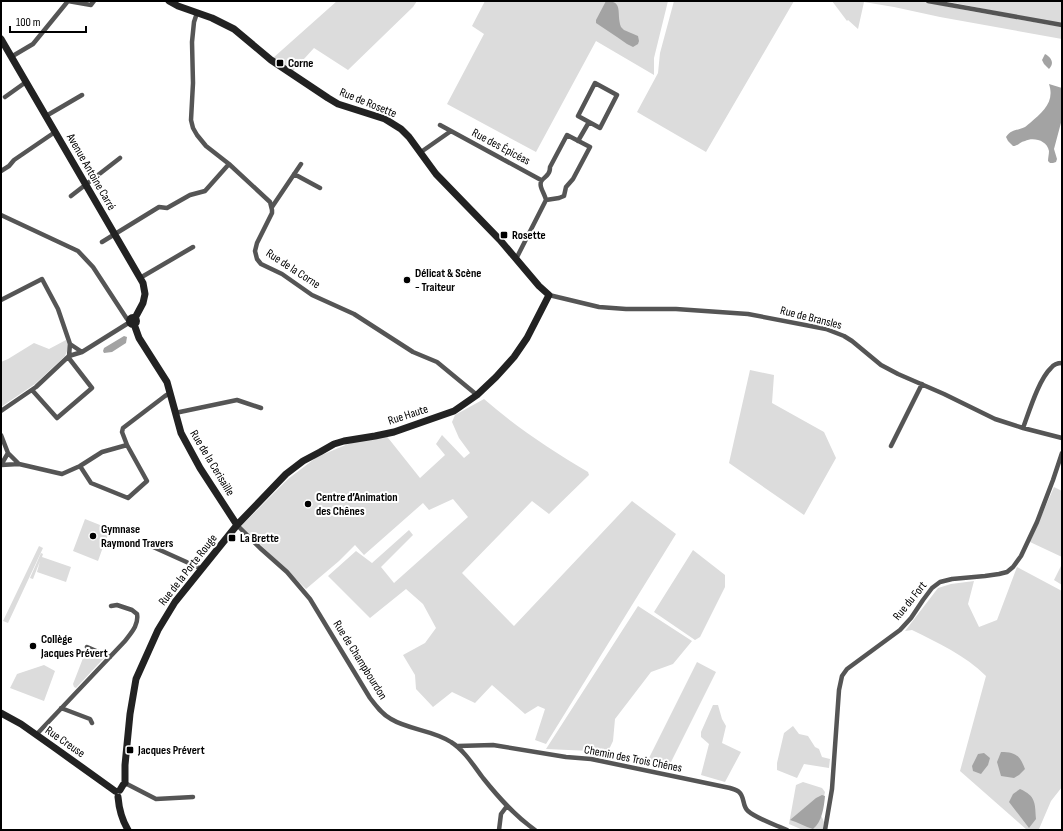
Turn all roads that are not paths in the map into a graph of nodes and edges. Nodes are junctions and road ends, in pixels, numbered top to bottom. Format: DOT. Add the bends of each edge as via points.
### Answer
graph roads {
  1 [pos="68,1"];
  2 [pos="94,1"];
  3 [pos="169,1"];
  4 [pos="928,1"];
  5 [pos="197,13"];
  6 [pos="1062,25"];
  7 [pos="1,39"];
  8 [pos="11,57"];
  9 [pos="26,82"];
  10 [pos="82,95"];
  11 [pos="5,97"];
  12 [pos="46,116"];
  13 [pos="589,122"];
  14 [pos="440,125"];
  15 [pos="451,131"];
  16 [pos="55,132"];
  17 [pos="578,142"];
  18 [pos="421,152"];
  19 [pos="120,158"];
  20 [pos="229,164"];
  21 [pos="301,164"];
  22 [pos="1,171"];
  23 [pos="294,174"];
  24 [pos="541,180"];
  25 [pos="86,185"];
  26 [pos="320,188"];
  27 [pos="71,196"];
  28 [pos="546,200"];
  29 [pos="272,207"];
  30 [pos="1,215"];
  31 [pos="114,234"];
  32 [pos="102,242"];
  33 [pos="193,247"];
  34 [pos="516,258"];
  35 [pos="140,278"];
  36 [pos="549,295"];
  37 [pos="1,300"];
  38 [pos="132,321"];
  39 [pos="70,344"];
  40 [pos="82,352"];
  41 [pos="68,357"];
  42 [pos="1062,363"];
  43 [pos="922,384"];
  44 [pos="32,390"];
  45 [pos="170,393"];
  46 [pos="477,395"];
  47 [pos="261,408"];
  48 [pos="1,411"];
  49 [pos="175,413"];
  50 [pos="1023,428"];
  51 [pos="1,435"];
  52 [pos="1062,438"];
  53 [pos="127,445"];
  54 [pos="891,446"];
  55 [pos="8,453"];
  56 [pos="1062,454"];
  57 [pos="19,464"];
  58 [pos="1,465"];
  59 [pos="80,466"];
  60 [pos="237,525"];
  61 [pos="151,546"];
  62 [pos="202,569"];
  63 [pos="111,606"];
  64 [pos="87,647"];
  65 [pos="110,657"];
  66 [pos="62,708"];
  67 [pos="1,713"];
  68 [pos="92,723"];
  69 [pos="36,735"];
  70 [pos="458,746"];
  71 [pos="125,783"];
  72 [pos="118,793"];
  73 [pos="193,798"];
  74 [pos="507,806"];
  75 [pos="128,830"];
  76 [pos="499,830"];
  77 [pos="535,830"];
  78 [pos="787,830"];
  79 [pos="825,830"];
  1 -- 2 [label="street" via="91,5"];
  1 -- 8 [label="street" via="33,44"];
  3 -- 5 [label="street, Rue de Rosette"];
  4 -- 6 [label="street"];
  5 -- 18 [label="street, Rue de Rosette" via="234,29 271,60 338,104 385,119 401,129"];
  5 -- 20 [label="street" via="192,42 193,128 200,140"];
  7 -- 8 [label="street, Avenue Antoine Carré"];
  8 -- 9 [label="street, Avenue Antoine Carré"];
  9 -- 11 [label="street"];
  9 -- 12 [label="street, Avenue Antoine Carré"];
  10 -- 12 [label="street"];
  12 -- 16 [label="street, Avenue Antoine Carré"];
  13 -- 13 [label="street" via="600,128 617,95 595,83 578,116"];
  13 -- 17 [label="street"];
  14 -- 15 [label="street, Rue des Épicéas"];
  15 -- 18 [label="street"];
  15 -- 24 [label="street, Rue des Épicéas"];
  16 -- 22 [label="street"];
  16 -- 25 [label="street, Avenue Antoine Carré"];
  17 -- 24 [label="street" via="567,135 547,176"];
  17 -- 28 [label="street" via="590,147 566,187 564,196"];
  18 -- 34 [label="street, Rue de Rosette" via="436,174"];
  19 -- 25 [label="street"];
  20 -- 29 [label="street" via="270,202"];
  20 -- 31 [label="street" via="205,191 190,195 167,208 159,207"];
  21 -- 23 [label="street"];
  23 -- 26 [label="street"];
  23 -- 29 [label="street"];
  24 -- 28 [label="street" via="541,189"];
  25 -- 27 [label="street"];
  25 -- 31 [label="street, Avenue Antoine Carré"];
  28 -- 34 [label="street"];
  29 -- 46 [label="street, Rue de la Corne" via="272,213 255,251 261,264 282,274 312,295 354,314 413,352 437,362"];
  30 -- 38 [label="street, Rue de la Cerisaille" via="78,251 93,267 127,319"];
  31 -- 32 [label="street"];
  31 -- 35 [label="street, Avenue Antoine Carré"];
  33 -- 35 [label="street"];
  34 -- 36 [label="street, Rue de Rosette"];
  35 -- 38 [label="street, Avenue Antoine Carré" via="145,294 143,303"];
  36 -- 43 [label="street, Rue de Bransles" via="599,307 748,314 826,330 844,336 881,365"];
  36 -- 46 [label="street, Rue Haute" via="514,357"];
  37 -- 39 [label="street" via="42,279 58,309"];
  38 -- 40 [label="street"];
  38 -- 45 [label="street, Rue de la Cerisaille" via="139,338 167,382"];
  39 -- 40 [label="street"];
  39 -- 41 [label="street"];
  40 -- 41 [label="street"];
  41 -- 44 [label="street"];
  41 -- 44 [label="street" via="92,388 57,418"];
  42 -- 50 [label="street" via="1055,364 1046,374 1034,397"];
  43 -- 50 [label="street, Rue de Bransles" via="995,419"];
  43 -- 54 [label="street"];
  44 -- 48 [label="street"];
  45 -- 49 [label="street, Rue de la Cerisaille"];
  45 -- 53 [label="street" via="123,428"];
  46 -- 60 [label="street, Rue Haute" via="454,411 394,432 334,444 303,461 286,474"];
  47 -- 49 [label="street" via="237,400"];
  49 -- 60 [label="street, Rue de la Cerisaille" via="181,434"];
  50 -- 52 [label="street, Rue de Bransles"];
  51 -- 55 [label="street"];
  53 -- 59 [label="street" via="102,452"];
  53 -- 59 [label="street" via="147,481 128,498 91,483"];
  55 -- 57 [label="street"];
  55 -- 58 [label="street"];
  56 -- 79 [label="street, Rue du Fort" via="1037,522 1013,567 998,574 940,582 932,588 900,630 847,669 842,676 832,789"];
  57 -- 58 [label="street"];
  57 -- 59 [label="street" via="62,474"];
  60 -- 62 [label="street, Rue de la Porte Rouge"];
  60 -- 70 [label="street, Rue de Champbourdon" via="287,572 310,599 381,713 397,723 440,736"];
  61 -- 62 [label="street"];
  62 -- 71 [label="street, Rue de la Porte Rouge" via="168,613 136,679 130,714"];
  63 -- 65 [label="street" via="117,605 132,610 138,618 125,642"];
  64 -- 65 [label="street"];
  65 -- 66 [label="street"];
  66 -- 68 [label="street" via="90,719"];
  66 -- 69 [label="street"];
  67 -- 69 [label="street, Rue Creuse"];
  69 -- 72 [label="street, Rue Creuse"];
  70 -- 74 [label="street, Rue de Champbourdon"];
  70 -- 78 [label="street, Chemin des Trois Chênes" via="493,745 566,758 591,759 730,788 742,795 745,808 752,814"];
  71 -- 72 [label="street"];
  71 -- 73 [label="street" via="156,799"];
  72 -- 75 [label="street" via="119,807"];
  74 -- 76 [label="street" via="501,814"];
  74 -- 77 [label="street, Rue de Champbourdon"];
}
